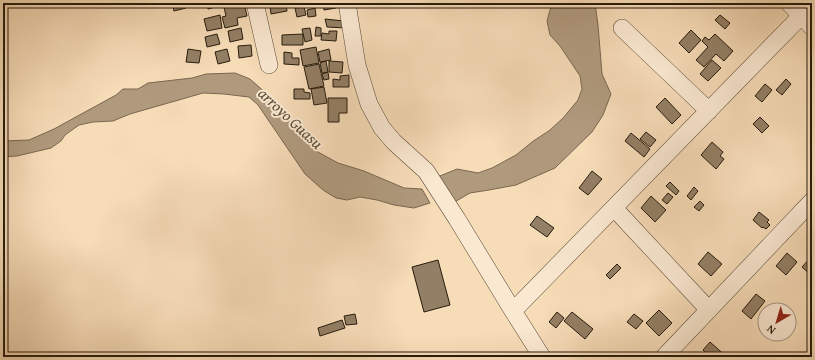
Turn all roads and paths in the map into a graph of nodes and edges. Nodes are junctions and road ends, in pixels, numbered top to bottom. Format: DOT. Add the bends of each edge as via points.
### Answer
graph roads {
  1 [pos="255,3"];
  2 [pos="348,3"];
  3 [pos="789,3"];
  4 [pos="807,21"];
  5 [pos="622,28"];
  6 [pos="269,64"];
  7 [pos="709,111"];
  8 [pos="811,204"];
  9 [pos="614,208"];
  10 [pos="709,310"];
  11 [pos="513,311"];
  12 [pos="542,357"];
  13 [pos="664,357"];
  1 -- 6 [label="street"];
  2 -- 11 [label="street" via="356,65 369,104 382,128 426,171"];
  3 -- 4 [label="street"];
  4 -- 7 [label="street"];
  5 -- 7 [label="street"];
  7 -- 9 [label="street"];
  8 -- 10 [label="street"];
  9 -- 10 [label="street"];
  9 -- 11 [label="street"];
  10 -- 13 [label="street"];
  11 -- 12 [label="street"];
}
